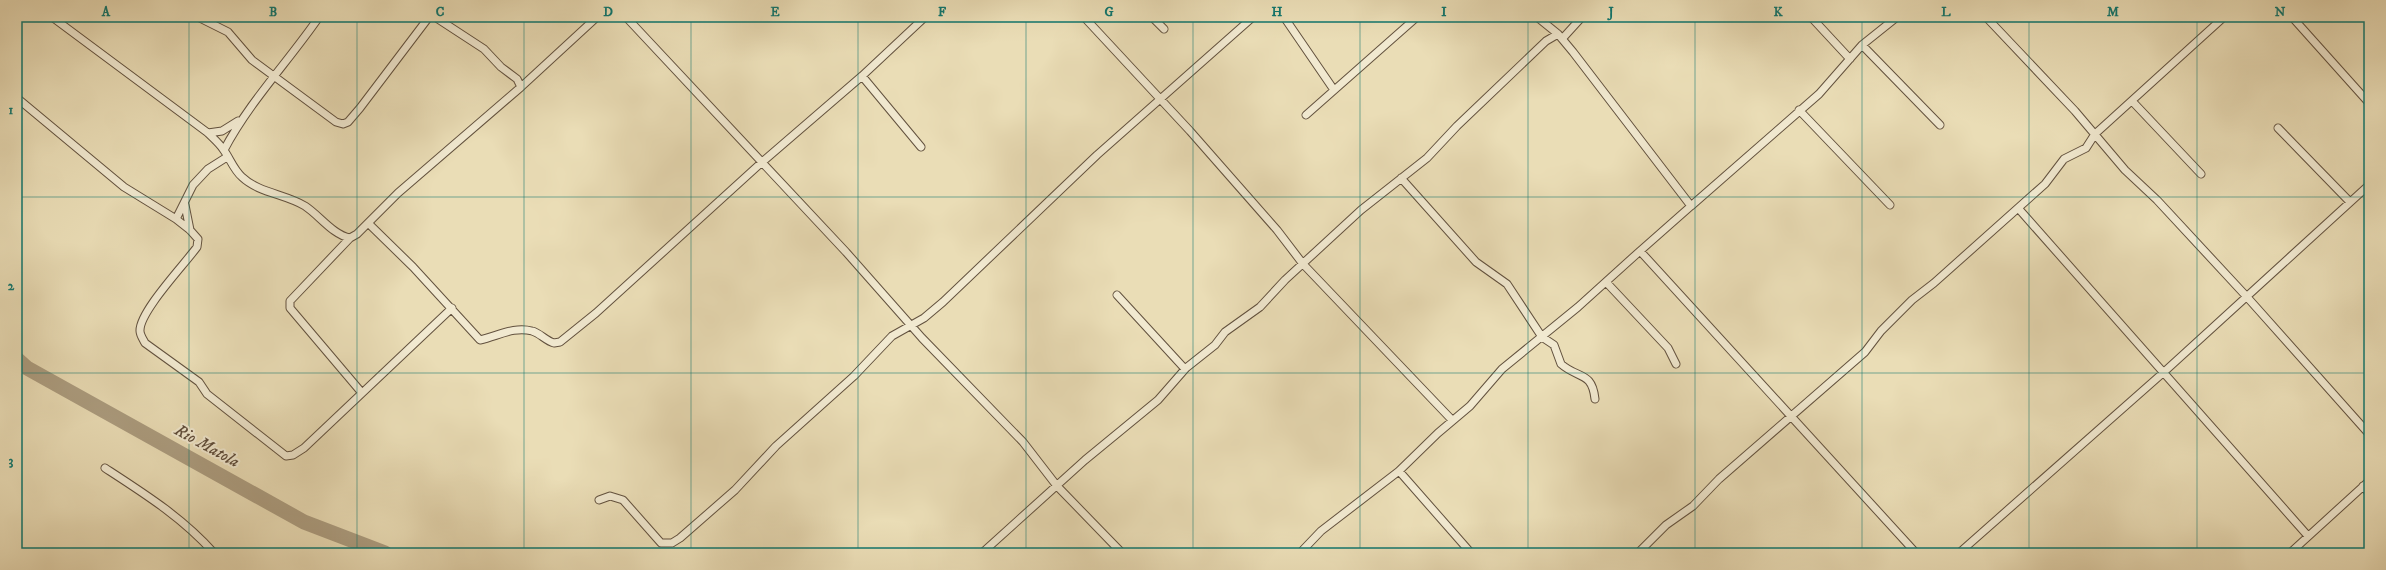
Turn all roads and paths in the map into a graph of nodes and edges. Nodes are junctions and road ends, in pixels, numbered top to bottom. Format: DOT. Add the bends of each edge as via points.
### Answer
graph roads {
  1 [pos="52,17"];
  2 [pos="198,17"];
  3 [pos="319,17"];
  4 [pos="429,17"];
  5 [pos="435,17"];
  6 [pos="597,17"];
  7 [pos="626,17"];
  8 [pos="925,17"];
  9 [pos="1084,17"];
  10 [pos="1152,17"];
  11 [pos="1253,17"];
  12 [pos="1284,17"];
  13 [pos="1417,17"];
  14 [pos="1536,17"];
  15 [pos="1582,17"];
  16 [pos="1811,17"];
  17 [pos="1897,17"];
  18 [pos="1986,17"];
  19 [pos="2224,17"];
  20 [pos="2292,17"];
  21 [pos="1548,26"];
  22 [pos="1164,29"];
  23 [pos="1560,36"];
  24 [pos="1546,41"];
  25 [pos="1862,45"];
  26 [pos="1850,59"];
  27 [pos="274,76"];
  28 [pos="862,76"];
  29 [pos="517,79"];
  30 [pos="530,79"];
  31 [pos="521,87"];
  32 [pos="1334,90"];
  33 [pos="17,98"];
  34 [pos="1159,100"];
  35 [pos="2132,101"];
  36 [pos="2369,103"];
  37 [pos="1799,110"];
  38 [pos="1306,115"];
  39 [pos="240,120"];
  40 [pos="1940,125"];
  41 [pos="2278,128"];
  42 [pos="208,133"];
  43 [pos="2095,134"];
  44 [pos="921,147"];
  45 [pos="226,153"];
  46 [pos="762,163"];
  47 [pos="2201,174"];
  48 [pos="1401,178"];
  49 [pos="2369,185"];
  50 [pos="2350,202"];
  51 [pos="185,205"];
  52 [pos="1890,205"];
  53 [pos="1691,206"];
  54 [pos="2018,208"];
  55 [pos="176,219"];
  56 [pos="368,223"];
  57 [pos="190,230"];
  58 [pos="350,238"];
  59 [pos="1640,251"];
  60 [pos="1303,264"];
  61 [pos="1606,282"];
  62 [pos="1117,295"];
  63 [pos="2247,297"];
  64 [pos="452,308"];
  65 [pos="911,326"];
  66 [pos="1542,337"];
  67 [pos="1676,364"];
  68 [pos="1185,369"];
  69 [pos="2164,372"];
  70 [pos="362,393"];
  71 [pos="1595,399"];
  72 [pos="1790,416"];
  73 [pos="1452,420"];
  74 [pos="2369,434"];
  75 [pos="105,468"];
  76 [pos="1399,471"];
  77 [pos="2369,481"];
  78 [pos="1057,486"];
  79 [pos="2363,486"];
  80 [pos="2369,493"];
  81 [pos="599,500"];
  82 [pos="2308,536"];
  83 [pos="214,553"];
  84 [pos="982,553"];
  85 [pos="1122,553"];
  86 [pos="1300,553"];
  87 [pos="1471,553"];
  88 [pos="1638,553"];
  89 [pos="1916,553"];
  90 [pos="1959,553"];
  91 [pos="2290,553"];
  1 -- 42 [label="street"];
  2 -- 27 [label="street" via="228,32 252,60"];
  3 -- 27 [label="street"];
  4 -- 27 [label="street" via="346,124 336,122"];
  5 -- 29 [label="street" via="484,49"];
  6 -- 30 [label="street"];
  7 -- 46 [label="street"];
  8 -- 28 [label="street"];
  9 -- 34 [label="street"];
  10 -- 22 [label="street"];
  11 -- 34 [label="street"];
  12 -- 32 [label="street"];
  13 -- 32 [label="street"];
  14 -- 21 [label="street"];
  15 -- 23 [label="street"];
  16 -- 26 [label="street"];
  17 -- 25 [label="street"];
  18 -- 43 [label="street"];
  19 -- 35 [label="street"];
  20 -- 36 [label="street"];
  21 -- 23 [label="street"];
  21 -- 24 [label="street"];
  23 -- 24 [label="street"];
  23 -- 53 [label="street"];
  24 -- 48 [label="street" via="1462,120 1427,158"];
  25 -- 26 [label="street"];
  25 -- 40 [label="street"];
  26 -- 37 [label="street" via="1819,94"];
  27 -- 39 [label="street"];
  28 -- 44 [label="street"];
  28 -- 46 [label="street"];
  29 -- 30 [label="street"];
  29 -- 31 [label="street"];
  30 -- 31 [label="street"];
  31 -- 56 [label="street" via="398,193"];
  32 -- 38 [label="street"];
  33 -- 55 [label="street" via="124,187"];
  34 -- 60 [label="street" via="1190,131 1277,230"];
  34 -- 65 [label="street" via="1052,197 943,302"];
  35 -- 43 [label="street"];
  35 -- 47 [label="street"];
  37 -- 52 [label="street"];
  37 -- 53 [label="street"];
  39 -- 42 [label="street" via="222,131"];
  39 -- 45 [label="street"];
  41 -- 50 [label="street"];
  42 -- 45 [label="street"];
  43 -- 54 [label="street" via="2086,148 2064,159 2045,184"];
  43 -- 63 [label="street" via="2125,170 2157,200"];
  45 -- 51 [label="street" via="194,185 188,193"];
  45 -- 58 [label="street" via="248,182 293,199 336,231"];
  46 -- 64 [label="street" via="596,313 560,342 554,344 534,332 523,330 511,330 480,340"];
  46 -- 65 [label="street"];
  48 -- 60 [label="street" via="1361,210"];
  48 -- 66 [label="street" via="1476,262 1507,284"];
  49 -- 50 [label="street"];
  50 -- 63 [label="street"];
  51 -- 55 [label="street"];
  51 -- 57 [label="street"];
  53 -- 59 [label="street"];
  54 -- 69 [label="street"];
  54 -- 72 [label="street" via="1912,300 1881,331 1865,352"];
  55 -- 57 [label="street"];
  56 -- 58 [label="street"];
  56 -- 64 [label="street"];
  57 -- 70 [label="street" via="199,244 153,301 141,323 139,333 144,342 199,382 207,394 286,456 304,448"];
  58 -- 70 [label="street" via="296,294 290,301 290,308"];
  59 -- 61 [label="street"];
  59 -- 72 [label="street"];
  60 -- 68 [label="street" via="1260,307 1226,332 1215,345"];
  60 -- 73 [label="street"];
  61 -- 66 [label="street"];
  61 -- 67 [label="street" via="1668,348"];
  62 -- 68 [label="street"];
  63 -- 69 [label="street"];
  63 -- 74 [label="street"];
  64 -- 70 [label="street"];
  65 -- 78 [label="street" via="1023,442"];
  65 -- 81 [label="street" via="892,336 854,376 776,446 735,490 672,543 661,543 623,500 610,496"];
  66 -- 71 [label="street" via="1554,345 1558,359 1564,367 1589,380 1593,386"];
  66 -- 73 [label="street" via="1502,369 1470,406"];
  68 -- 78 [label="street" via="1158,400"];
  69 -- 82 [label="street"];
  69 -- 90 [label="street"];
  72 -- 88 [label="street" via="1719,479 1693,506 1666,525"];
  72 -- 89 [label="street"];
  73 -- 76 [label="street"];
  75 -- 83 [label="street" via="162,504"];
  76 -- 86 [label="street" via="1321,531"];
  76 -- 87 [label="street"];
  77 -- 79 [label="street"];
  78 -- 84 [label="street"];
  78 -- 85 [label="street"];
  79 -- 80 [label="street"];
  79 -- 82 [label="street"];
  82 -- 91 [label="street"];
}
